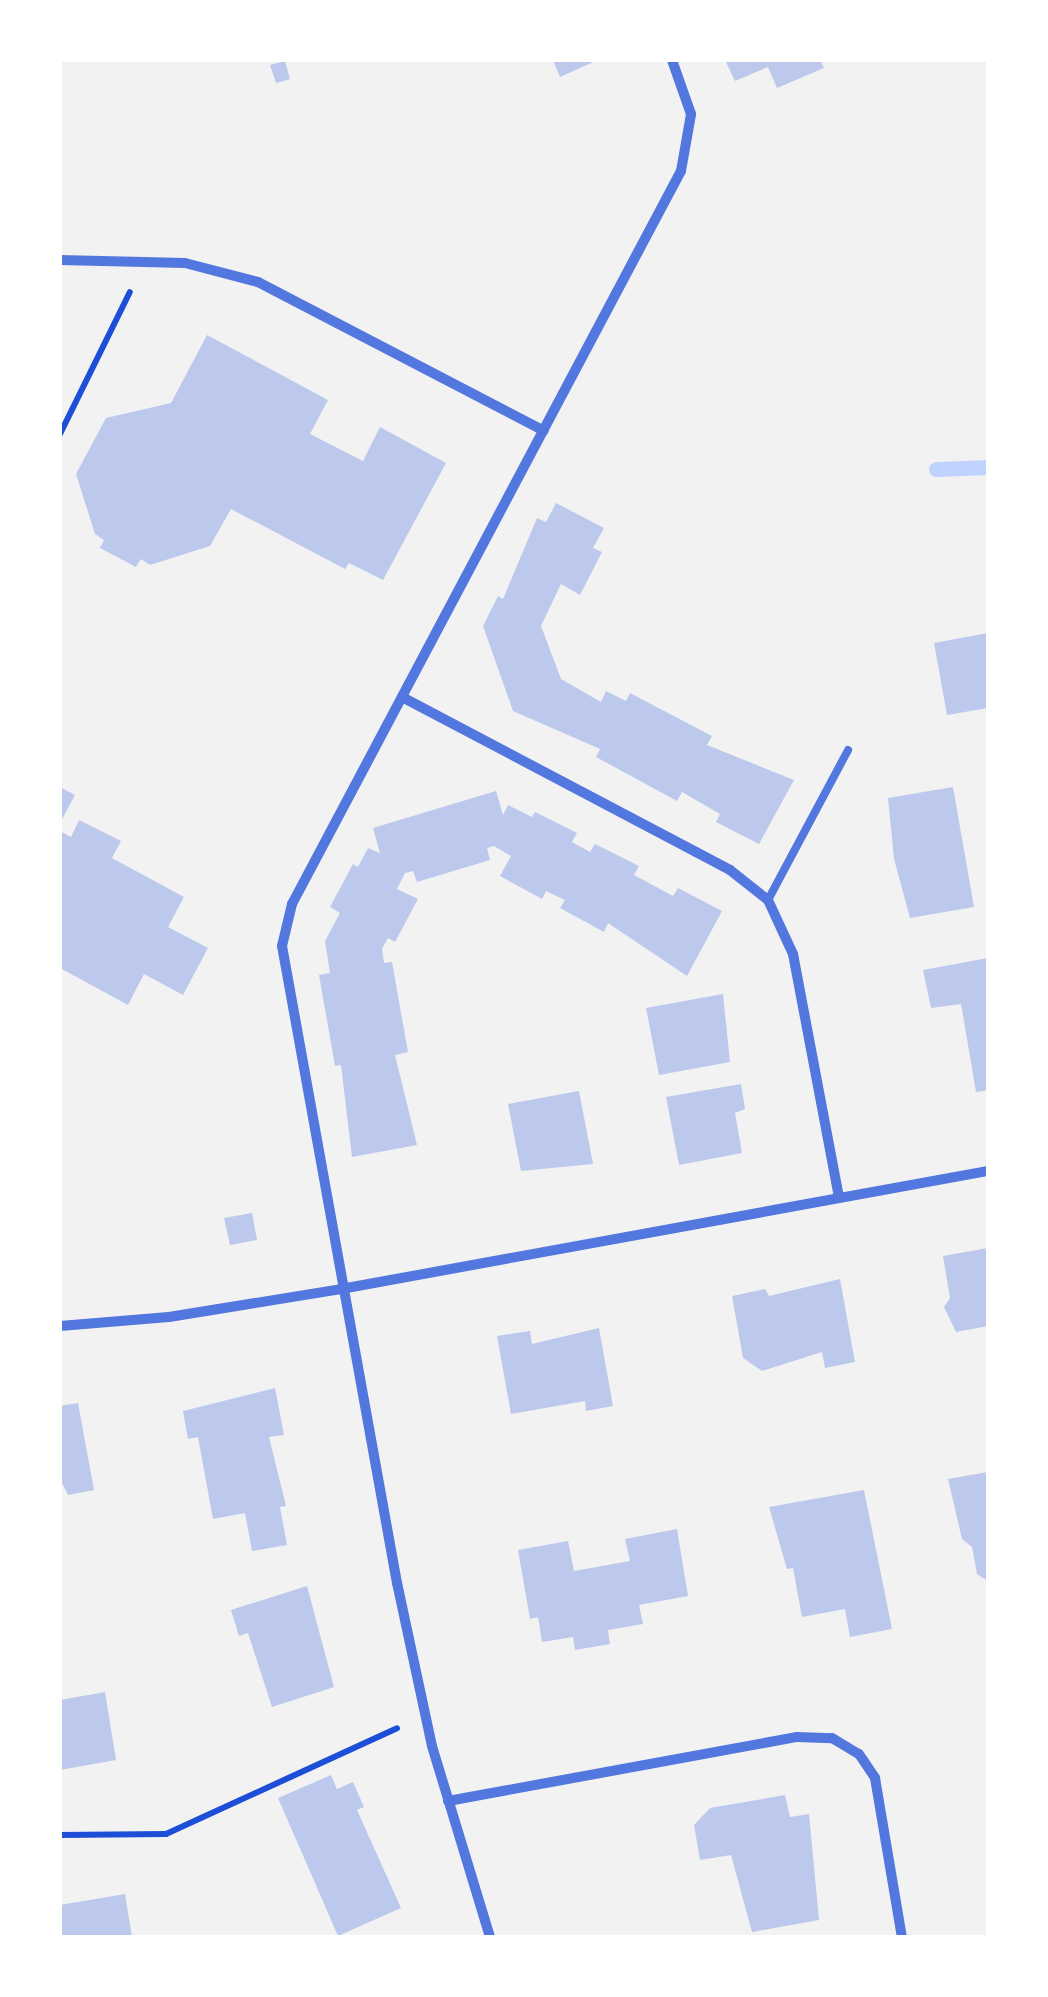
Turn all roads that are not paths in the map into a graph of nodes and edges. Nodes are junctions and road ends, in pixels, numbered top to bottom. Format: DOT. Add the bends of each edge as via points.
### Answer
graph roads {
  1 [pos="672,60"];
  2 [pos="60,260"];
  3 [pos="544,431"];
  4 [pos="402,697"];
  5 [pos="848,750"];
  6 [pos="768,900"];
  7 [pos="988,1171"];
  8 [pos="839,1198"];
  9 [pos="341,1289"];
  10 [pos="60,1326"];
  11 [pos="448,1801"];
  12 [pos="490,1937"];
  13 [pos="902,1937"];
  1 -- 3 [label="street" via="691,114 688,153"];
  2 -- 3 [label="street" via="203,266 290,295"];
  3 -- 4 [label="street"];
  4 -- 6 [label="street" via="730,870"];
  4 -- 9 [label="street" via="292,904 282,946"];
  5 -- 6 [label="lane"];
  6 -- 8 [label="street" via="793,954"];
  7 -- 8 [label="street"];
  8 -- 9 [label="street"];
  9 -- 10 [label="street"];
  9 -- 11 [label="street"];
  11 -- 12 [label="street"];
  11 -- 13 [label="street" via="797,1737 832,1738 859,1754 875,1778"];
}
